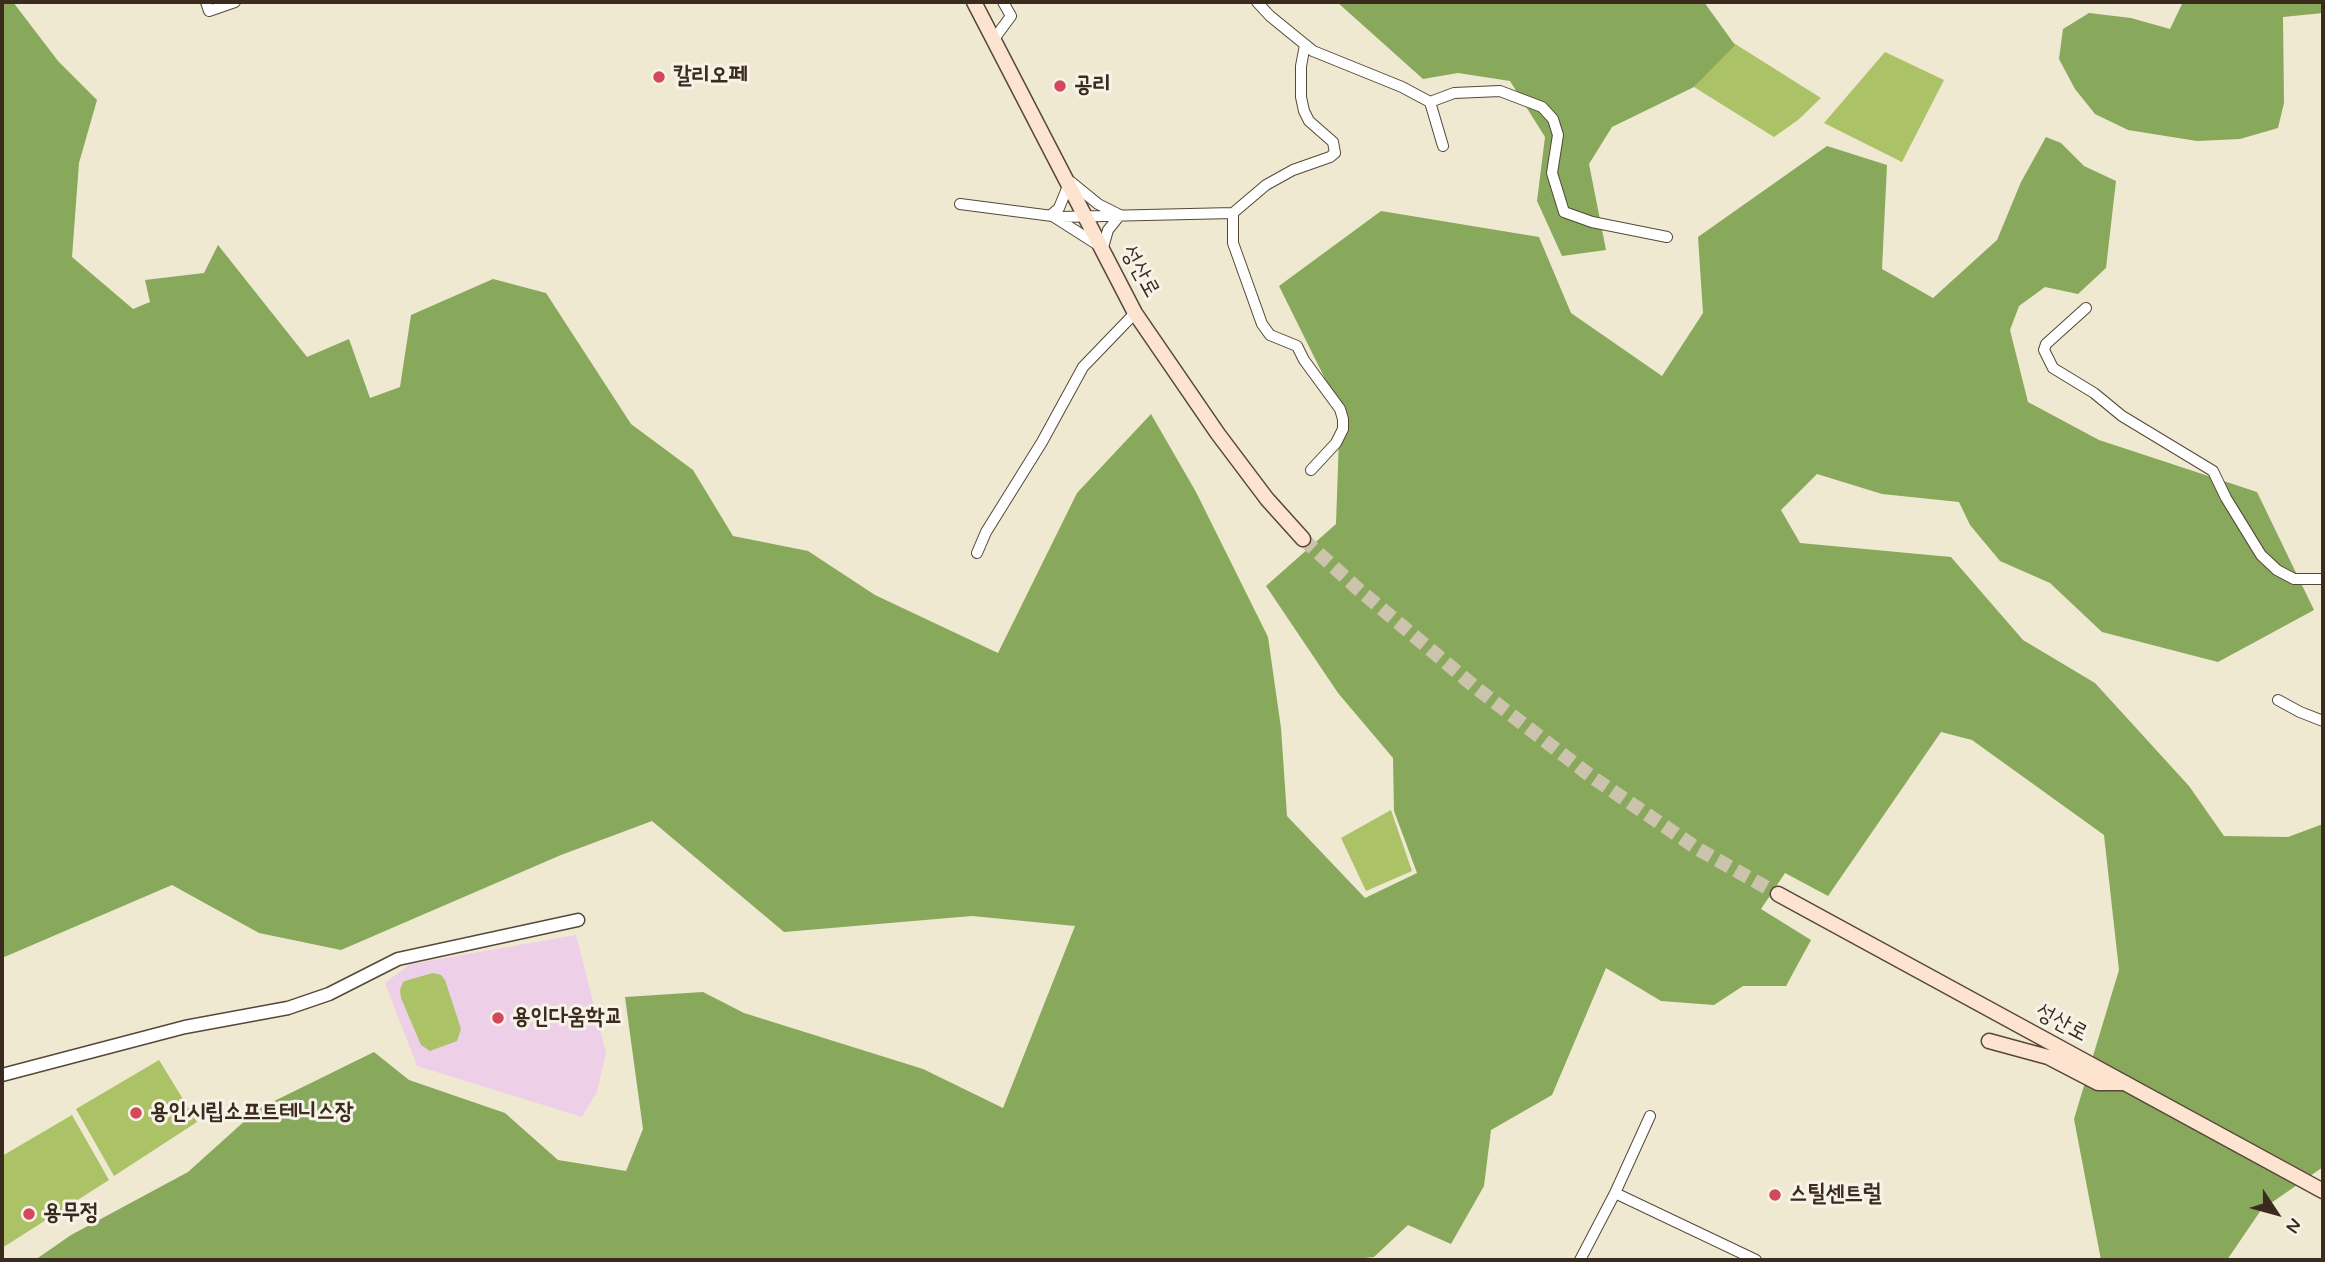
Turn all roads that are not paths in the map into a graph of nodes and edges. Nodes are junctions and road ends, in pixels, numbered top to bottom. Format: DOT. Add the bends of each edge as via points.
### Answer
graph roads {
  1 [pos="206,2"];
  2 [pos="235,2"];
  3 [pos="974,2"];
  4 [pos="1003,2"];
  5 [pos="1257,2"];
  6 [pos="994,38"];
  7 [pos="1305,45"];
  8 [pos="1430,102"];
  9 [pos="1443,146"];
  10 [pos="1065,181"];
  11 [pos="960,204"];
  12 [pos="1233,213"];
  13 [pos="1051,215"];
  14 [pos="1120,215"];
  15 [pos="1083,216"];
  16 [pos="1667,237"];
  17 [pos="1100,248"];
  18 [pos="2086,309"];
  19 [pos="1135,313"];
  20 [pos="1311,470"];
  21 [pos="1303,539"];
  22 [pos="977,554"];
  23 [pos="2323,579"];
  24 [pos="2278,700"];
  25 [pos="2323,721"];
  26 [pos="1778,894"];
  27 [pos="578,920"];
  28 [pos="1989,1041"];
  29 [pos="2,1074"];
  30 [pos="2124,1083"];
  31 [pos="1650,1116"];
  32 [pos="2323,1191"];
  33 [pos="1615,1192"];
  34 [pos="1580,1260"];
  35 [pos="1756,1260"];
  1 -- 2 [label="street" via="209,11"];
  3 -- 6 [label="main road, 성산로"];
  4 -- 6 [label="street" via="1011,16"];
  5 -- 7 [label="street"];
  6 -- 10 [label="main road, 성산로"];
  7 -- 8 [label="street"];
  7 -- 12 [label="street" via="1301,66 1304,111 1333,142 1335,153 1266,185"];
  8 -- 9 [label="street"];
  8 -- 16 [label="street" via="1454,93 1500,91 1542,107 1553,119 1558,135 1552,173 1564,212"];
  10 -- 13 [label="street" via="1059,208"];
  10 -- 14 [label="street"];
  10 -- 15 [label="main road, 성산로"];
  11 -- 13 [label="street"];
  12 -- 14 [label="street"];
  12 -- 20 [label="street" via="1233,243 1262,324 1270,335 1297,346 1343,419 1336,443"];
  13 -- 15 [label="street"];
  13 -- 17 [label="street"];
  14 -- 15 [label="street"];
  14 -- 17 [label="street"];
  15 -- 17 [label="main road, 성산로"];
  17 -- 19 [label="main road, 성산로"];
  18 -- 23 [label="street" via="2046,344 2044,350 2053,368 2213,471 2261,555 2277,570 2294,579"];
  19 -- 21 [label="main road, 성산로" via="1222,439"];
  19 -- 22 [label="street" via="1083,367"];
  24 -- 25 [label="street"];
  26 -- 30 [label="main road, 성산로"];
  27 -- 29 [label="street" via="398,959 329,994 288,1008 185,1027"];
  28 -- 30 [label="main road" via="2048,1057 2098,1083"];
  30 -- 32 [label="main road, 성산로"];
  31 -- 33 [label="street"];
  33 -- 34 [label="street"];
  33 -- 35 [label="street"];
}
